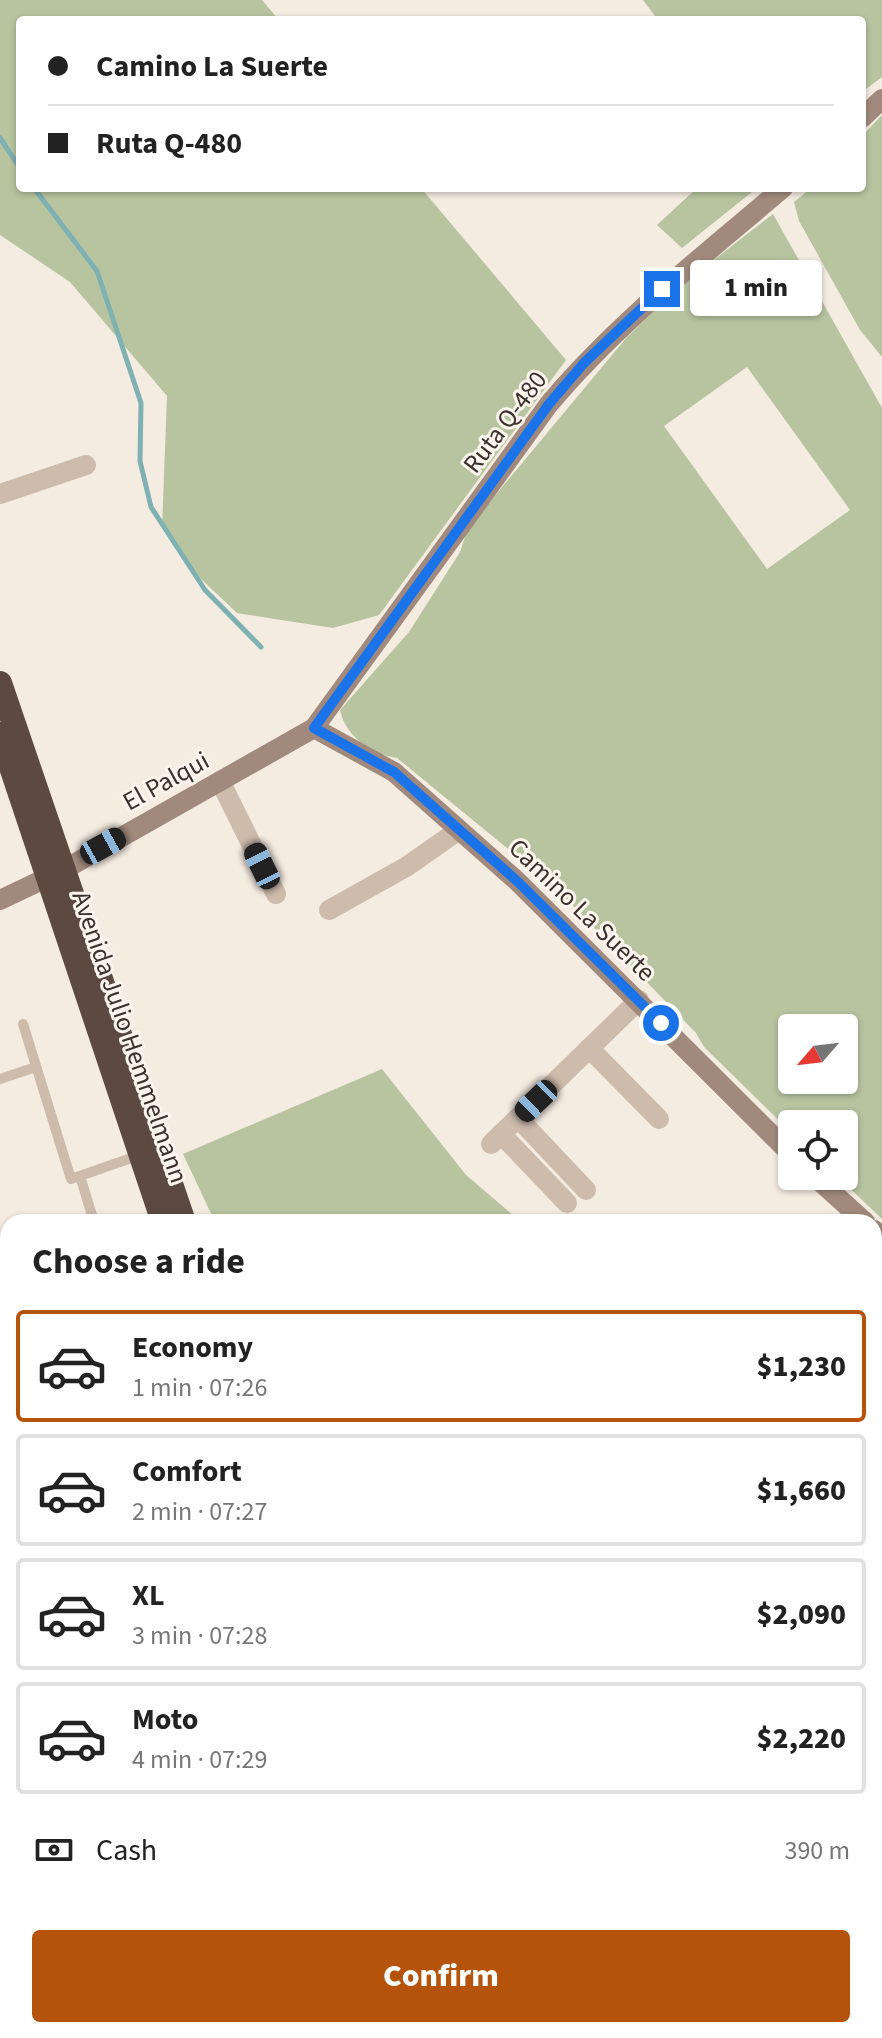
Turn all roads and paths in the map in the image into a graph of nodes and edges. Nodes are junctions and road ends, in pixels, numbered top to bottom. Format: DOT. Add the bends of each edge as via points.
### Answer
graph roads {
  1 [pos="882,99"];
  2 [pos="866,114"];
  3 [pos="778,192"];
  4 [pos="86,465"];
  5 [pos="0,494"];
  6 [pos="0,683"];
  7 [pos="314,728"];
  8 [pos="0,734"];
  9 [pos="220,781"];
  10 [pos="459,830"];
  11 [pos="55,874"];
  12 [pos="276,894"];
  13 [pos="0,900"];
  14 [pos="329,910"];
  15 [pos="639,1000"];
  16 [pos="23,1024"];
  17 [pos="589,1048"];
  18 [pos="36,1067"];
  19 [pos="0,1079"];
  20 [pos="518,1118"];
  21 [pos="659,1119"];
  22 [pos="778,1141"];
  23 [pos="151,1152"];
  24 [pos="80,1176"];
  25 [pos="586,1190"];
  26 [pos="830,1190"];
  27 [pos="567,1203"];
  28 [pos="92,1214"];
  29 [pos="162,1214"];
  30 [pos="180,1214"];
  31 [pos="856,1214"];
  1 -- 2 [label="street"];
  3 -- 7 [label="street, Ruta Q-480" via="584,363"];
  4 -- 5 [label="street"];
  6 -- 11 [label="highway, Avenida Julio Hemmelmann"];
  7 -- 9 [label="street, El Palqui"];
  7 -- 10 [label="street, Camino La Suerte" via="394,772"];
  8 -- 11 [label="highway, Avenida Julio Hemmelmann"];
  9 -- 11 [label="street, El Palqui"];
  9 -- 12 [label="street"];
  10 -- 14 [label="street"];
  10 -- 15 [label="street, Camino La Suerte"];
  11 -- 13 [label="street, El Palqui"];
  11 -- 23 [label="highway, Avenida Julio Hemmelmann"];
  15 -- 17 [label="street"];
  15 -- 22 [label="street, Camino La Suerte"];
  16 -- 18 [label="lane"];
  17 -- 20 [label="street"];
  17 -- 21 [label="street"];
  18 -- 19 [label="lane"];
  18 -- 24 [label="lane" via="71,1179"];
  20 -- 25 [label="street"];
  20 -- 27 [label="street" via="496,1139"];
  23 -- 24 [label="lane"];
  23 -- 29 [label="highway, Avenida Julio Hemmelmann"];
  23 -- 30 [label="highway, Avenida Julio Hemmelmann"];
  24 -- 28 [label="lane"];
  26 -- 31 [label="street"];
}
